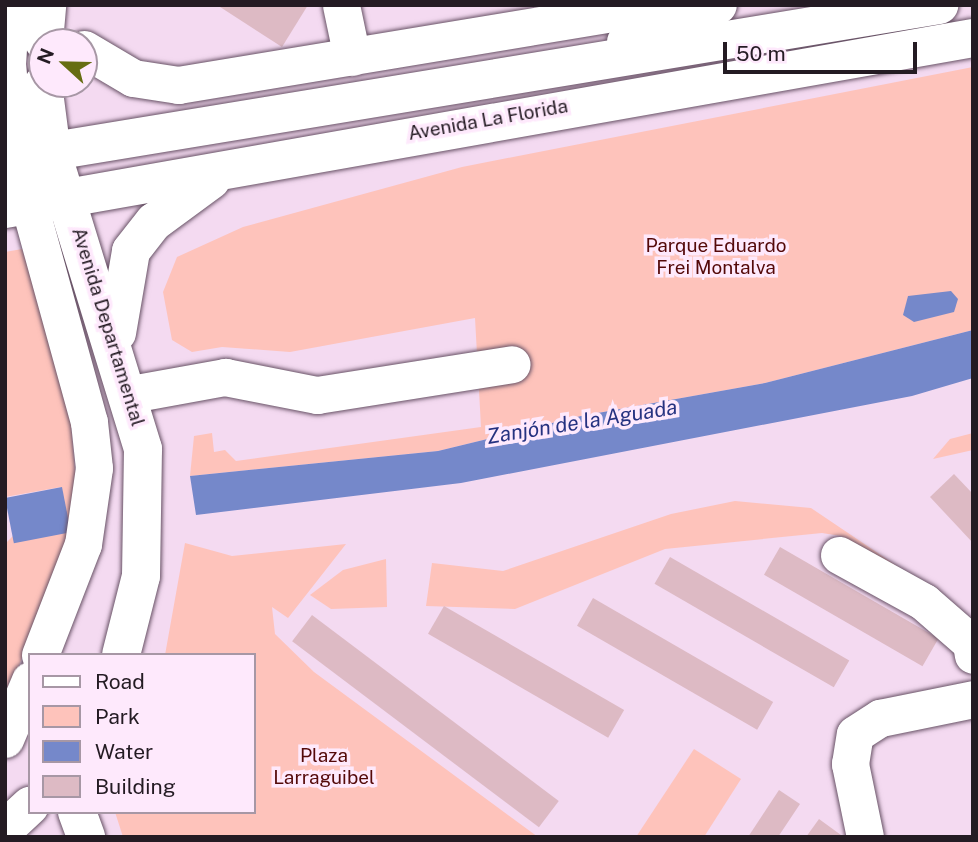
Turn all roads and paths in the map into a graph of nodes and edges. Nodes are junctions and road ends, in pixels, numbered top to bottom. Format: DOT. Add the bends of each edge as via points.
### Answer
graph roads {
  1 [pos="11,5"];
  2 [pos="49,5"];
  3 [pos="341,5"];
  4 [pos="662,5"];
  5 [pos="718,5"];
  6 [pos="939,5"];
  7 [pos="46,28"];
  8 [pos="66,28"];
  9 [pos="973,38"];
  10 [pos="98,57"];
  11 [pos="352,57"];
  12 [pos="555,71"];
  13 [pos="39,98"];
  14 [pos="24,156"];
  15 [pos="227,172"];
  16 [pos="69,198"];
  17 [pos="15,207"];
  18 [pos="118,356"];
  19 [pos="512,364"];
  20 [pos="131,394"];
  21 [pos="839,555"];
  22 [pos="41,653"];
  23 [pos="121,653"];
  24 [pos="973,655"];
  25 [pos="28,685"];
  26 [pos="973,699"];
  27 [pos="5,739"];
  28 [pos="28,808"];
  29 [pos="78,814"];
  30 [pos="5,830"];
  31 [pos="16,837"];
  32 [pos="86,837"];
  33 [pos="865,837"];
  1 -- 14 [label="street" via="7,77"];
  2 -- 7 [label="main road"];
  2 -- 8 [label="street"];
  3 -- 11 [label="street"];
  4 -- 11 [label="street"];
  5 -- 12 [label="main road"];
  6 -- 12 [label="main road, Avenida La Florida"];
  9 -- 15 [label="main road, Avenida La Florida" via="430,129"];
  10 -- 11 [label="street" via="133,78 178,85"];
  12 -- 14 [label="main road, Avenida La Florida"];
  13 -- 14 [label="main road, Avenida Departamental"];
  14 -- 16 [label="main road, Avenida Departamental"];
  14 -- 17 [label="street"];
  15 -- 16 [label="main road, Avenida La Florida"];
  15 -- 18 [label="main road" via="181,199 131,251 119,295"];
  16 -- 17 [label="main road, Avenida La Florida"];
  16 -- 18 [label="main road, Avenida Departamental"];
  17 -- 22 [label="street" via="89,422 94,468 83,544"];
  18 -- 20 [label="main road, Avenida Departamental"];
  19 -- 20 [label="street" via="317,395 225,377"];
  20 -- 23 [label="main road, Avenida Departamental" via="143,449 145,536"];
  21 -- 24 [label="street" via="924,602 971,643"];
  25 -- 27 [label="street"];
  26 -- 33 [label="street" via="880,718 855,734 850,764"];
  28 -- 30 [label="main road"];
  29 -- 32 [label="main road"];
  30 -- 31 [label="main road"];
}
